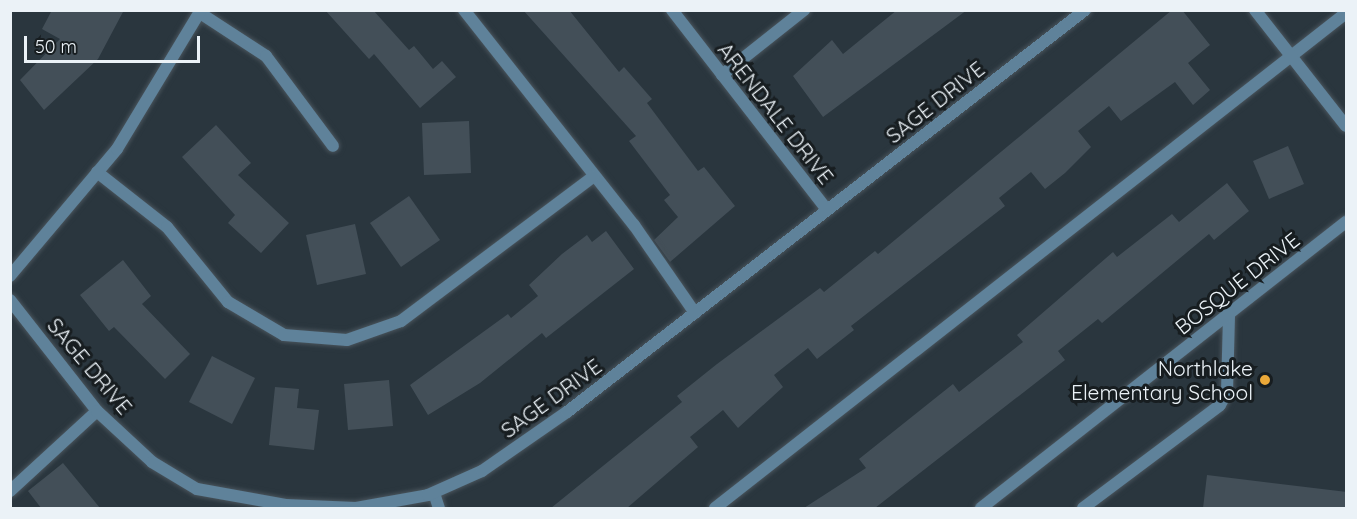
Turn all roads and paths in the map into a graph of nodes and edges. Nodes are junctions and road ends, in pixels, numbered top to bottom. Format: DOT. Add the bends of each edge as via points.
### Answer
graph roads {
  1 [pos="464,10"];
  2 [pos="672,10"];
  3 [pos="804,10"];
  4 [pos="1085,10"];
  5 [pos="1255,10"];
  6 [pos="201,12"];
  7 [pos="1347,13"];
  8 [pos="1291,56"];
  9 [pos="722,75"];
  10 [pos="1347,126"];
  11 [pos="333,146"];
  12 [pos="97,172"];
  13 [pos="594,176"];
  14 [pos="827,210"];
  15 [pos="1347,222"];
  16 [pos="10,276"];
  17 [pos="10,300"];
  18 [pos="695,313"];
  19 [pos="1229,314"];
  20 [pos="97,411"];
  21 [pos="10,491"];
  22 [pos="434,493"];
  23 [pos="285,507"];
  24 [pos="439,508"];
  25 [pos="715,508"];
  26 [pos="981,508"];
  27 [pos="1083,508"];
  1 -- 13 [label="street"];
  2 -- 9 [label="street, ARENDALE DRIVE"];
  3 -- 9 [label="street"];
  4 -- 14 [label="street, SAGE DRIVE"];
  5 -- 8 [label="street"];
  6 -- 11 [label="street" via="266,56"];
  6 -- 12 [label="street"];
  7 -- 8 [label="street"];
  8 -- 10 [label="street"];
  8 -- 25 [label="street"];
  9 -- 14 [label="street, ARENDALE DRIVE"];
  12 -- 13 [label="street" via="167,227 228,302 284,335 347,340 401,321"];
  12 -- 16 [label="street"];
  13 -- 18 [label="street"];
  14 -- 18 [label="street, SAGE DRIVE"];
  15 -- 19 [label="street, BOSQUE DRIVE"];
  17 -- 20 [label="street, SAGE DRIVE"];
  18 -- 22 [label="street, SAGE DRIVE" via="491,464"];
  19 -- 26 [label="street, BOSQUE DRIVE"];
  19 -- 27 [label="street" via="1227,392 1220,405"];
  20 -- 21 [label="street"];
  20 -- 23 [label="street, SAGE DRIVE" via="152,462 197,489"];
  22 -- 23 [label="street, SAGE DRIVE" via="356,508"];
  22 -- 24 [label="street"];
}
